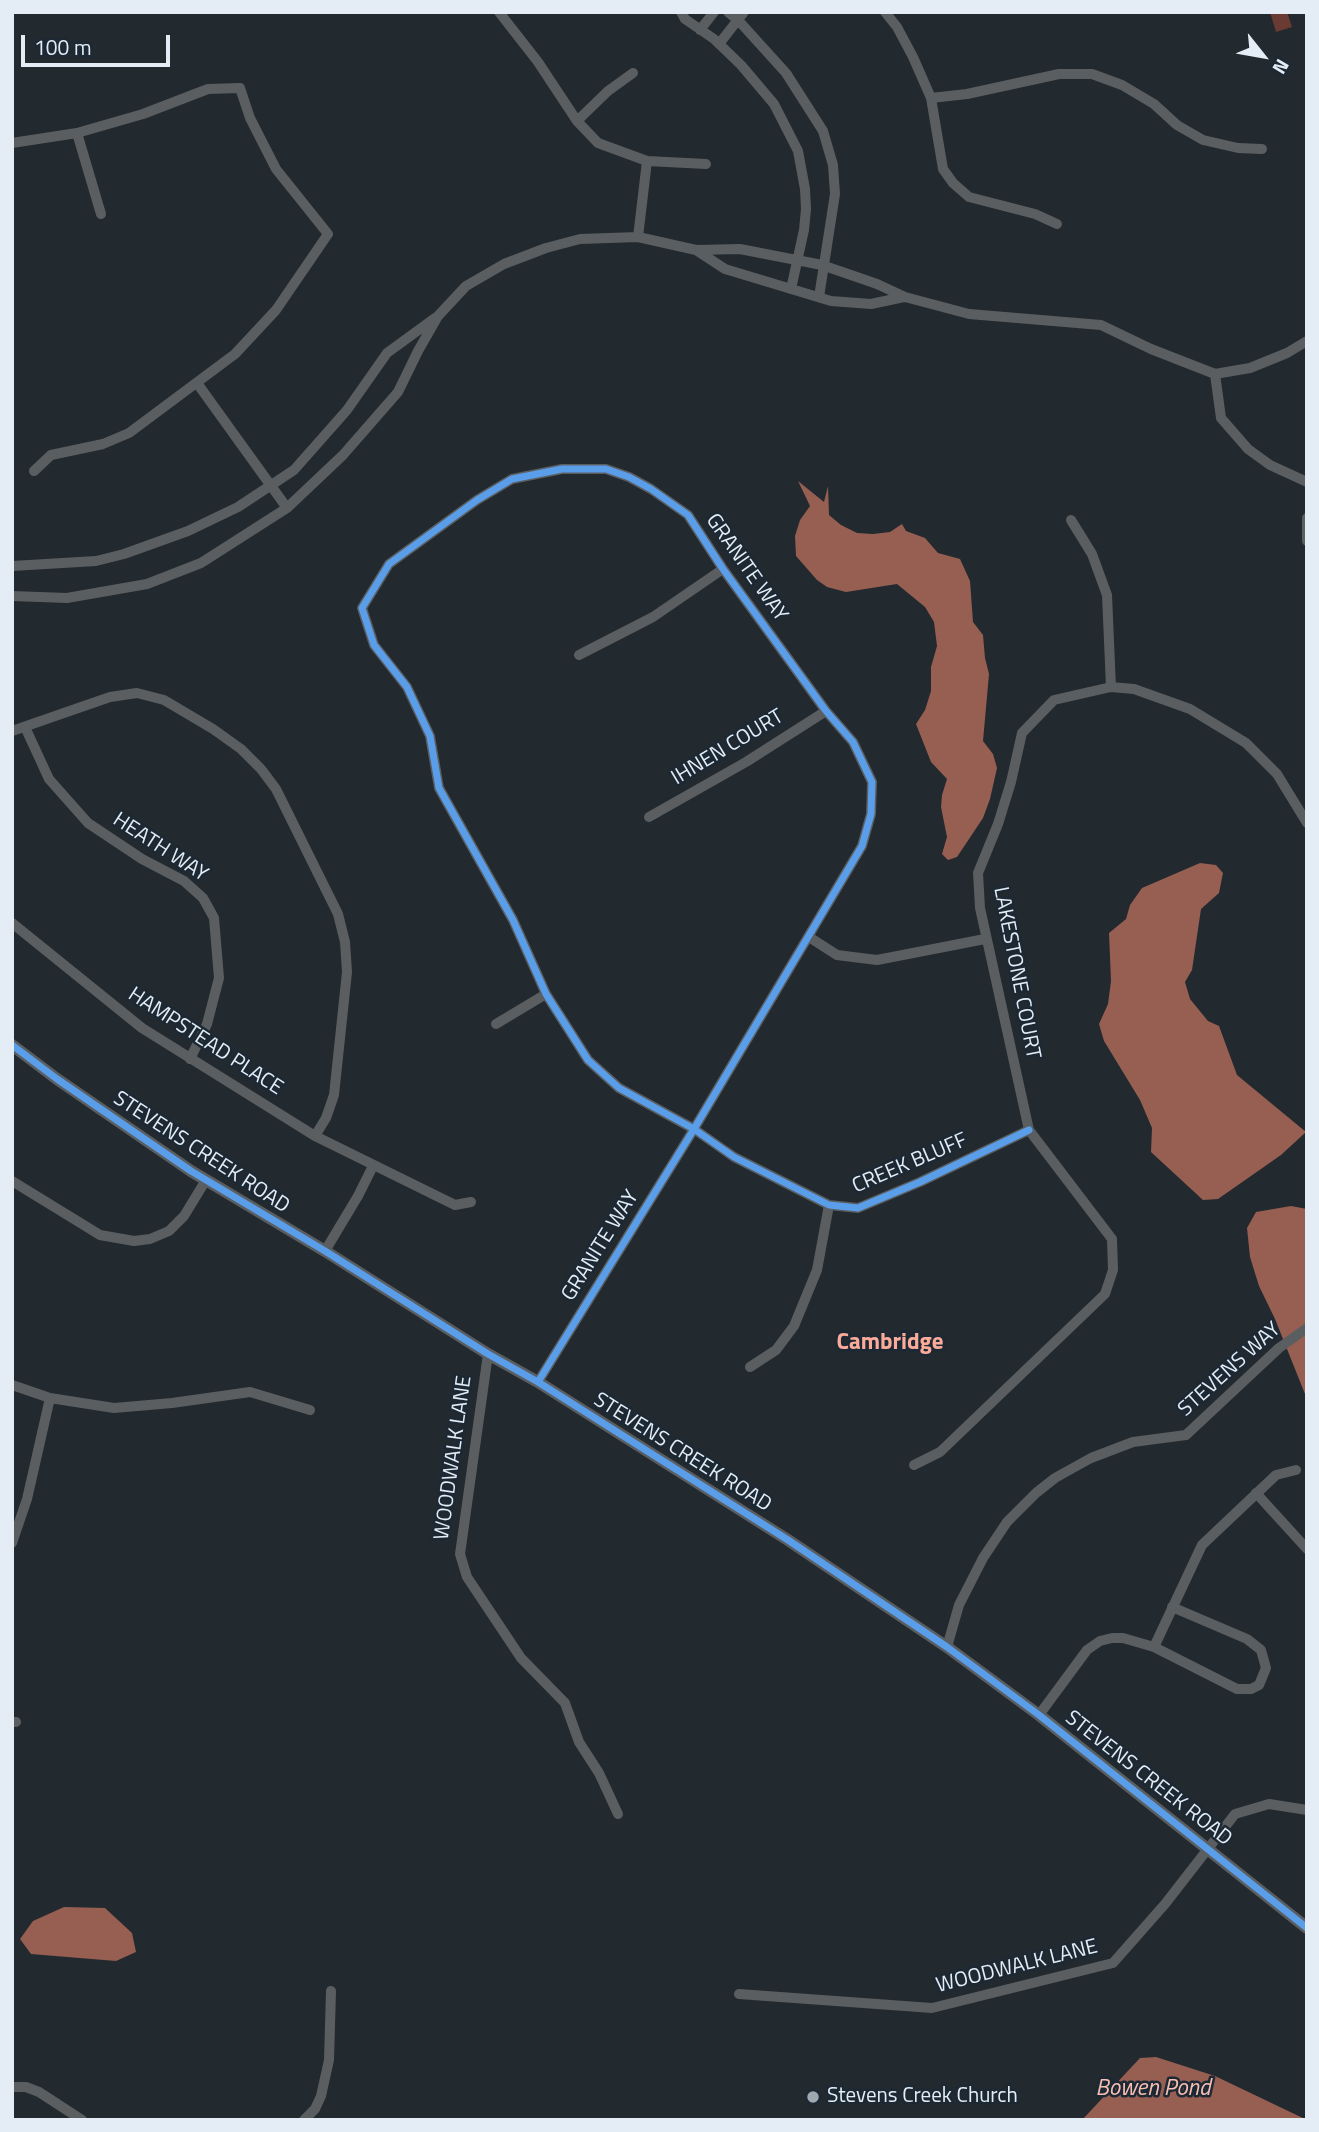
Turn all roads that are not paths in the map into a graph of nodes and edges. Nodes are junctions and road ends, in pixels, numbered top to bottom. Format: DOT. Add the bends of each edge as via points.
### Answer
graph roads {
  1 [pos="499,12"];
  2 [pos="681,12"];
  3 [pos="714,12"];
  4 [pos="728,12"];
  5 [pos="885,12"];
  6 [pos="741,16"];
  7 [pos="700,30"];
  8 [pos="719,44"];
  9 [pos="634,73"];
  10 [pos="931,98"];
  11 [pos="577,121"];
  12 [pos="77,133"];
  13 [pos="12,143"];
  14 [pos="1262,149"];
  15 [pos="648,161"];
  16 [pos="706,164"];
  17 [pos="101,214"];
  18 [pos="1057,224"];
  19 [pos="638,237"];
  20 [pos="696,250"];
  21 [pos="798,260"];
  22 [pos="822,265"];
  23 [pos="791,289"];
  24 [pos="905,297"];
  25 [pos="818,298"];
  26 [pos="438,316"];
  27 [pos="1307,341"];
  28 [pos="1215,374"];
  29 [pos="197,383"];
  30 [pos="34,471"];
  31 [pos="1307,482"];
  32 [pos="270,486"];
  33 [pos="287,508"];
  34 [pos="1307,518"];
  35 [pos="1071,520"];
  36 [pos="1307,541"];
  37 [pos="12,566"];
  38 [pos="723,569"];
  39 [pos="12,596"];
  40 [pos="579,654"];
  41 [pos="1111,687"];
  42 [pos="826,711"];
  43 [pos="25,727"];
  44 [pos="12,731"];
  45 [pos="649,817"];
  46 [pos="1307,823"];
  47 [pos="12,923"];
  48 [pos="809,937"];
  49 [pos="985,939"];
  50 [pos="546,994"];
  51 [pos="496,1024"];
  52 [pos="12,1045"];
  53 [pos="190,1059"];
  54 [pos="694,1129"];
  55 [pos="1029,1130"];
  56 [pos="315,1136"];
  57 [pos="373,1166"];
  58 [pos="12,1181"];
  59 [pos="206,1181"];
  60 [pos="471,1202"];
  61 [pos="829,1205"];
  62 [pos="325,1251"];
  63 [pos="1307,1328"];
  64 [pos="488,1354"];
  65 [pos="750,1367"];
  66 [pos="538,1382"];
  67 [pos="12,1385"];
  68 [pos="50,1398"];
  69 [pos="310,1410"];
  70 [pos="914,1465"];
  71 [pos="1296,1470"];
  72 [pos="1256,1493"];
  73 [pos="12,1543"];
  74 [pos="1307,1549"];
  75 [pos="1172,1607"];
  76 [pos="947,1647"];
  77 [pos="1154,1647"];
  78 [pos="1039,1715"];
  79 [pos="1307,1810"];
  80 [pos="618,1814"];
  81 [pos="1209,1849"];
  82 [pos="1307,1928"];
  83 [pos="331,1992"];
  84 [pos="739,1994"];
  85 [pos="12,2087"];
  86 [pos="82,2120"];
  87 [pos="304,2120"];
  1 -- 11 [label="street"];
  2 -- 7 [label="street"];
  3 -- 7 [label="street"];
  4 -- 6 [label="street"];
  5 -- 10 [label="street" via="897,27"];
  6 -- 8 [label="street"];
  6 -- 22 [label="street" via="786,73 823,131 835,194"];
  7 -- 8 [label="street"];
  8 -- 21 [label="street" via="774,104 798,150 806,209"];
  9 -- 11 [label="street"];
  10 -- 14 [label="street" via="1059,74 1092,74 1122,85 1203,139"];
  10 -- 18 [label="street" via="943,169 953,183 969,197"];
  11 -- 15 [label="street" via="598,143"];
  12 -- 13 [label="street"];
  12 -- 17 [label="street"];
  12 -- 29 [label="street" via="208,89 240,88 276,169 328,234 256,334"];
  15 -- 16 [label="street"];
  15 -- 19 [label="street"];
  19 -- 20 [label="street"];
  19 -- 26 [label="street" via="580,239 504,264 466,286"];
  20 -- 21 [label="street" via="740,249"];
  20 -- 23 [label="street" via="725,269"];
  21 -- 22 [label="street"];
  21 -- 23 [label="street"];
  22 -- 24 [label="street"];
  22 -- 25 [label="street"];
  23 -- 25 [label="street"];
  24 -- 25 [label="street" via="871,304"];
  24 -- 28 [label="street" via="969,314 1101,325"];
  26 -- 32 [label="street" via="387,353 315,448"];
  26 -- 33 [label="street" via="398,393"];
  27 -- 28 [label="street" via="1250,368"];
  28 -- 31 [label="street" via="1221,418 1230,429 1270,465"];
  29 -- 30 [label="street" via="129,433 103,444 51,455"];
  29 -- 32 [label="street"];
  32 -- 33 [label="street"];
  32 -- 37 [label="street" via="188,531 124,554 69,564"];
  33 -- 39 [label="street" via="201,562 147,584 67,598"];
  34 -- 36 [label="street"];
  35 -- 41 [label="street" via="1092,554 1107,595"];
  38 -- 40 [label="street" via="653,617"];
  38 -- 42 [label="street, GRANITE WAY"];
  38 -- 50 [label="street, GRANITE WAY" via="688,515 651,488 606,468 562,469 512,479 477,500 389,564 362,608 374,645 407,687 429,736 439,788 513,920"];
  41 -- 46 [label="street, LAKESTONE COURT" via="1134,689 1190,709 1245,743 1277,774"];
  41 -- 49 [label="street, LAKESTONE COURT" via="1054,700 1022,733 998,824 978,873"];
  42 -- 45 [label="street, IHNEN COURT"];
  42 -- 48 [label="street, GRANITE WAY" via="853,742 872,782 871,814 862,846"];
  43 -- 44 [label="street"];
  43 -- 53 [label="street, HEATH WAY" via="49,779 88,823 184,881 203,898 214,918 219,978 207,1024"];
  43 -- 56 [label="street" via="110,697 137,693 164,700 213,729 240,748 276,789 338,914 345,942 347,972 334,1095"];
  47 -- 53 [label="street, HAMPSTEAD PLACE" via="142,1028"];
  48 -- 49 [label="street" via="837,955 877,960"];
  48 -- 54 [label="street, GRANITE WAY"];
  49 -- 55 [label="street, LAKESTONE COURT"];
  50 -- 51 [label="street"];
  50 -- 54 [label="street, GRANITE WAY" via="588,1060 619,1088"];
  52 -- 59 [label="street, STEVENS CREEK ROAD"];
  53 -- 56 [label="street, HAMPSTEAD PLACE"];
  54 -- 61 [label="street, CREEK BLUFF" via="734,1157"];
  54 -- 66 [label="street, GRANITE WAY"];
  55 -- 61 [label="street, CREEK BLUFF" via="859,1208"];
  55 -- 70 [label="street, LAKESTONE COURT" via="1112,1239 1113,1270 1105,1294 940,1451"];
  56 -- 57 [label="street, HAMPSTEAD PLACE"];
  57 -- 60 [label="street, HAMPSTEAD PLACE" via="455,1205"];
  57 -- 62 [label="street"];
  58 -- 59 [label="street" via="100,1235 134,1241 169,1231"];
  59 -- 62 [label="street, STEVENS CREEK ROAD"];
  61 -- 65 [label="street" via="817,1270 794,1325 776,1350"];
  62 -- 64 [label="street, STEVENS CREEK ROAD"];
  63 -- 76 [label="street, STEVENS WAY" via="1279,1348 1186,1435 1133,1442 1091,1458 1036,1493 1007,1522 983,1559 960,1605"];
  64 -- 66 [label="street, STEVENS CREEK ROAD"];
  64 -- 80 [label="street, WOODWALK LANE" via="460,1554 467,1577 521,1658 565,1703 579,1742"];
  66 -- 76 [label="street, STEVENS CREEK ROAD"];
  67 -- 68 [label="street"];
  68 -- 69 [label="street" via="114,1408 250,1392"];
  68 -- 73 [label="street"];
  71 -- 72 [label="street" via="1276,1475"];
  72 -- 74 [label="street"];
  72 -- 75 [label="street" via="1202,1545"];
  75 -- 77 [label="street"];
  75 -- 77 [label="street" via="1247,1639 1261,1650 1265,1674 1259,1685 1237,1689"];
  76 -- 78 [label="street, STEVENS CREEK ROAD"];
  77 -- 78 [label="street" via="1124,1638 1100,1641 1087,1650"];
  78 -- 81 [label="street, STEVENS CREEK ROAD"];
  79 -- 81 [label="street, WOODWALK LANE" via="1269,1804 1236,1814"];
  81 -- 82 [label="street, STEVENS CREEK ROAD"];
  81 -- 84 [label="street, WOODWALK LANE" via="1112,1963 932,2008"];
  83 -- 87 [label="street" via="329,2060 321,2096"];
  85 -- 86 [label="street" via="38,2092"];
}
